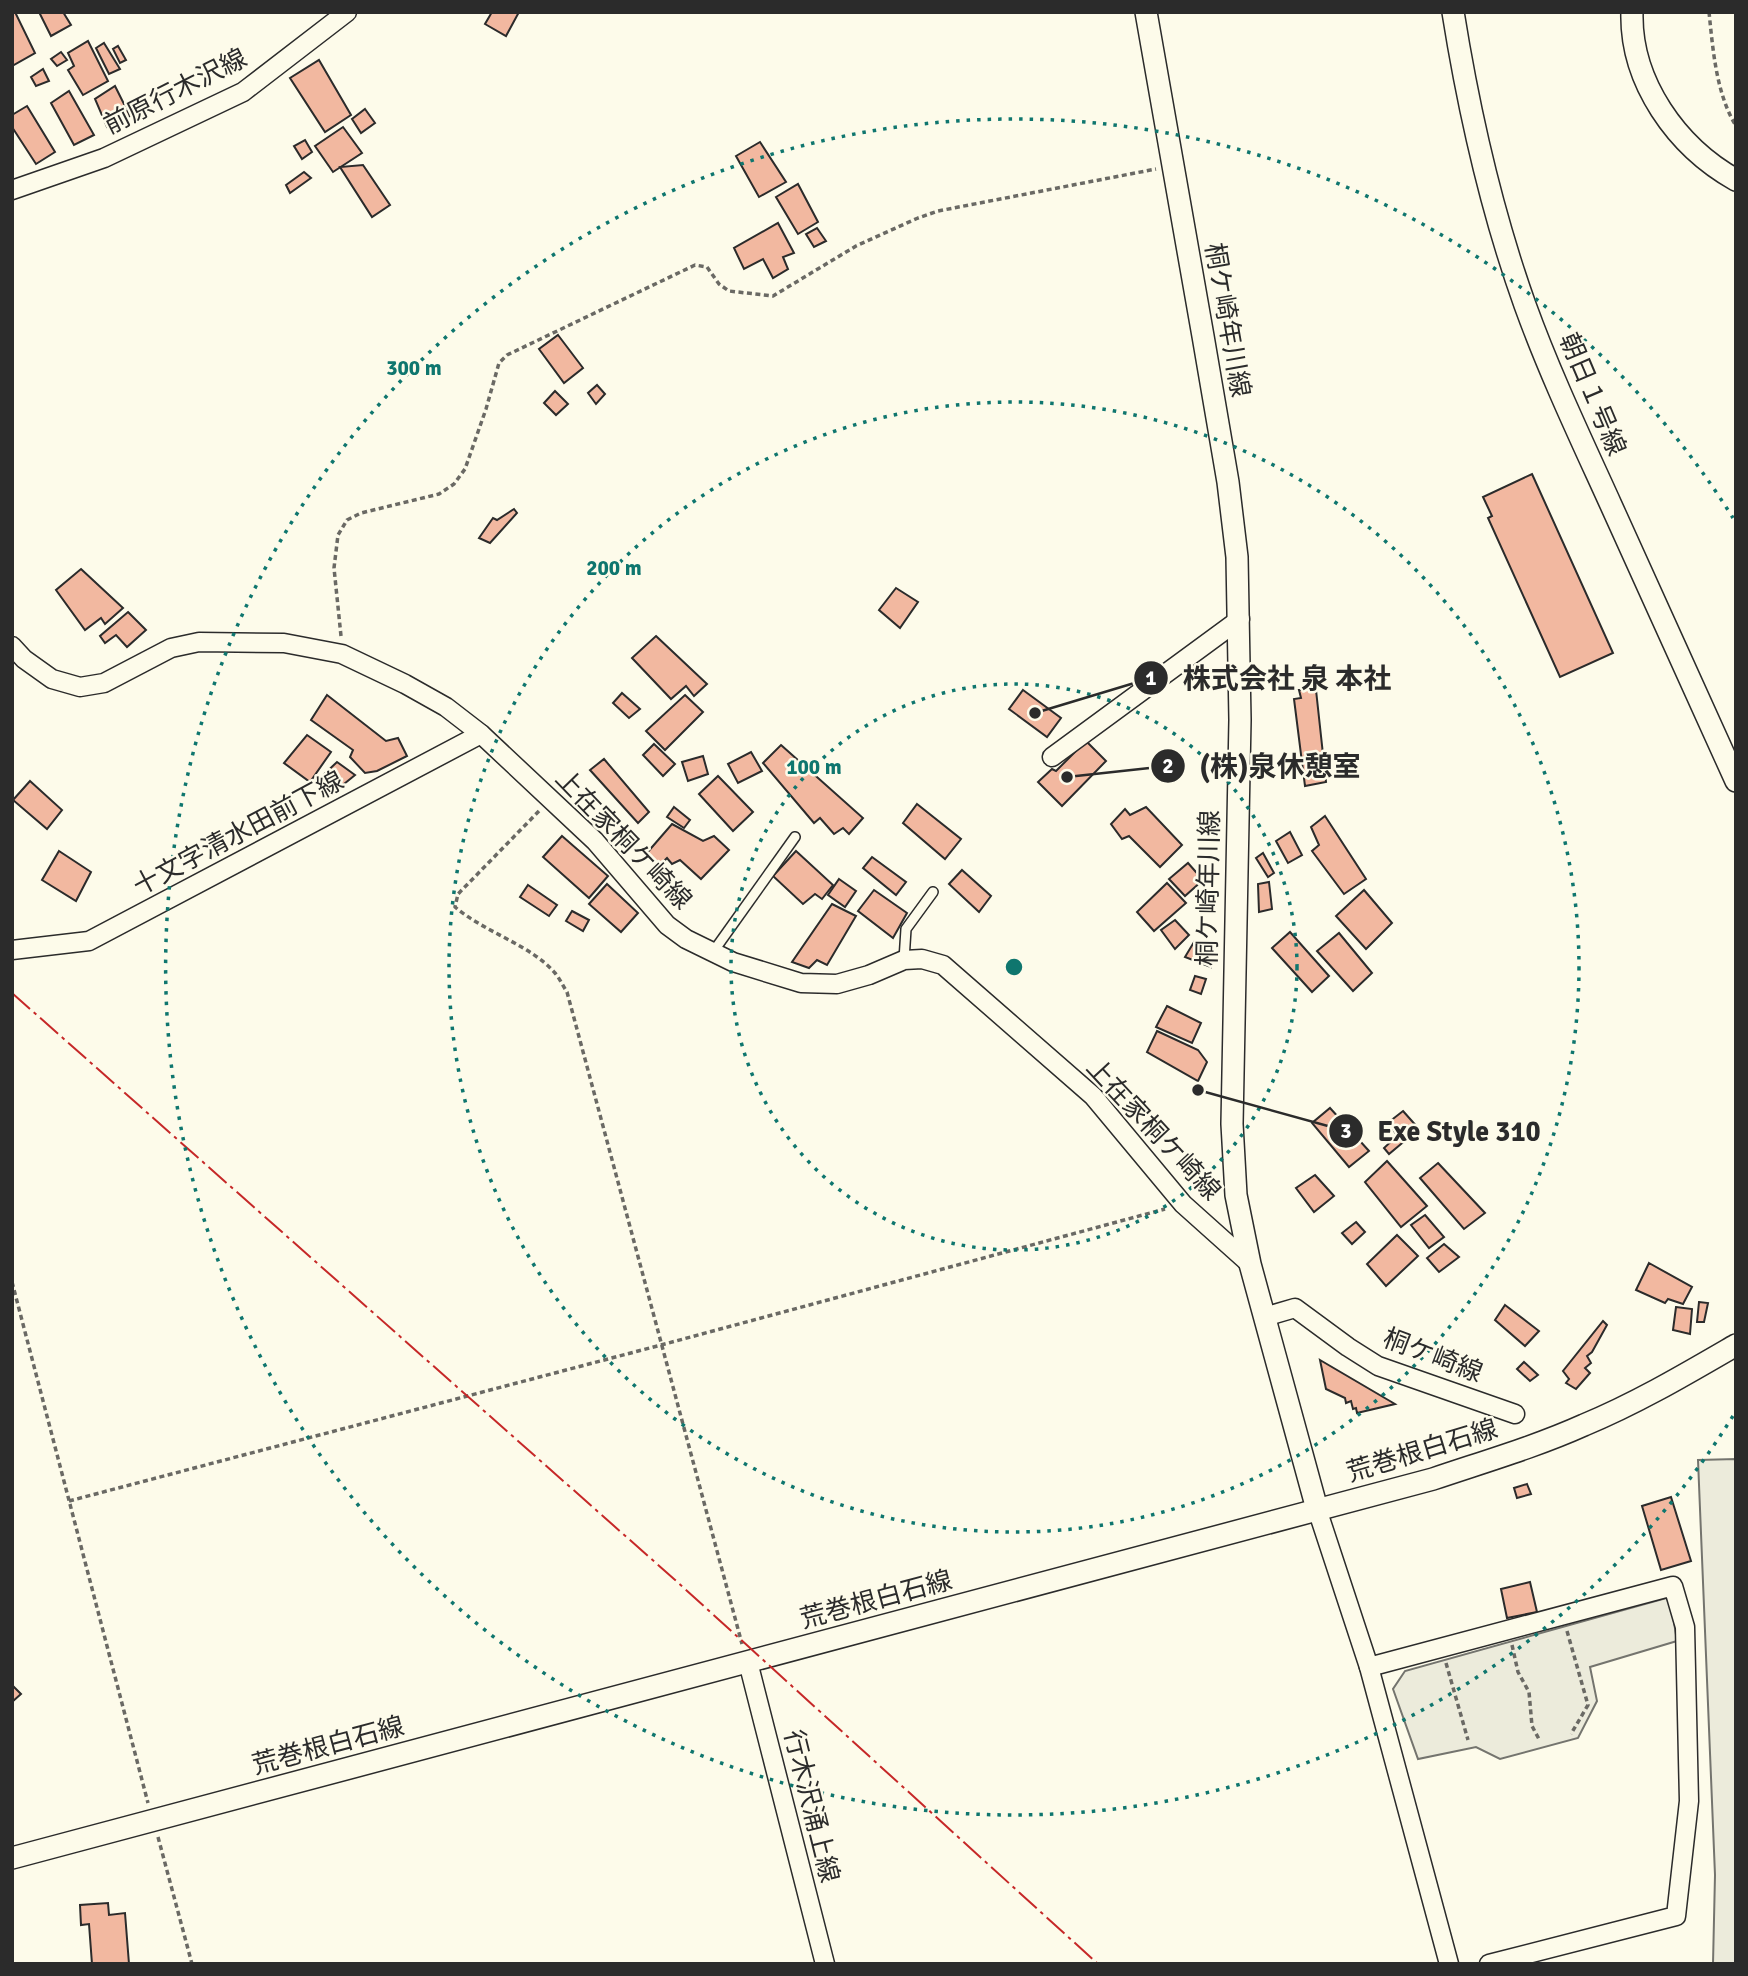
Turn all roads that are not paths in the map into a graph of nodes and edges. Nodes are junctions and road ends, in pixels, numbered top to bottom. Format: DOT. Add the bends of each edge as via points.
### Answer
graph roads {
  1 [pos="347,12"];
  2 [pos="1146,12"];
  3 [pos="1453,12"];
  4 [pos="1632,12"];
  5 [pos="1736,180"];
  6 [pos="12,190"];
  7 [pos="1240,619"];
  8 [pos="12,646"];
  9 [pos="481,734"];
  10 [pos="1052,758"];
  11 [pos="1736,781"];
  12 [pos="795,837"];
  13 [pos="933,892"];
  14 [pos="12,950"];
  15 [pos="713,952"];
  16 [pos="904,960"];
  17 [pos="1250,1264"];
  18 [pos="1264,1317"];
  19 [pos="1736,1345"];
  20 [pos="1515,1414"];
  21 [pos="1317,1510"];
  22 [pos="748,1662"];
  23 [pos="1369,1667"];
  24 [pos="12,1858"];
  25 [pos="825,1964"];
  26 [pos="1449,1964"];
  27 [pos="1489,1964"];
  1 -- 6 [label="street, 前原行木沢線" via="243,92 104,158"];
  2 -- 7 [label="street, 桐ケ崎年川線" via="1228,482"];
  3 -- 11 [label="street, 朝日１号線" via="1483,163 1526,307"];
  4 -- 5 [label="street" via="1642,69 1665,118 1711,165"];
  7 -- 10 [label="street"];
  7 -- 17 [label="street, 桐ケ崎年川線" via="1232,1124 1236,1195"];
  8 -- 9 [label="street, 上在家桐ケ崎線" via="52,679 80,687 104,683 171,648 199,642 284,643 342,654 446,707"];
  9 -- 14 [label="street, 十文字清水田前下線" via="89,941"];
  9 -- 15 [label="street, 上在家桐ケ崎線" via="595,841 667,925"];
  12 -- 15 [label="lane"];
  13 -- 16 [label="lane" via="906,929"];
  15 -- 16 [label="street, 上在家桐ケ崎線" via="801,983 837,984"];
  16 -- 17 [label="street, 上在家桐ケ崎線" via="943,965 1093,1096 1184,1204"];
  17 -- 18 [label="street, 桐ケ崎年川線"];
  18 -- 20 [label="street, 桐ケ崎線" via="1295,1308 1378,1366"];
  18 -- 21 [label="street, 桐ケ崎年川線"];
  19 -- 21 [label="street, 荒巻根白石線" via="1583,1426 1433,1479"];
  21 -- 22 [label="street, 荒巻根白石線"];
  21 -- 23 [label="street"];
  22 -- 24 [label="street, 荒巻根白石線"];
  22 -- 25 [label="street, 行木沢涌上線"];
  23 -- 26 [label="street"];
  23 -- 27 [label="street" via="1673,1586 1685,1627 1689,1801 1676,1916"];
}
